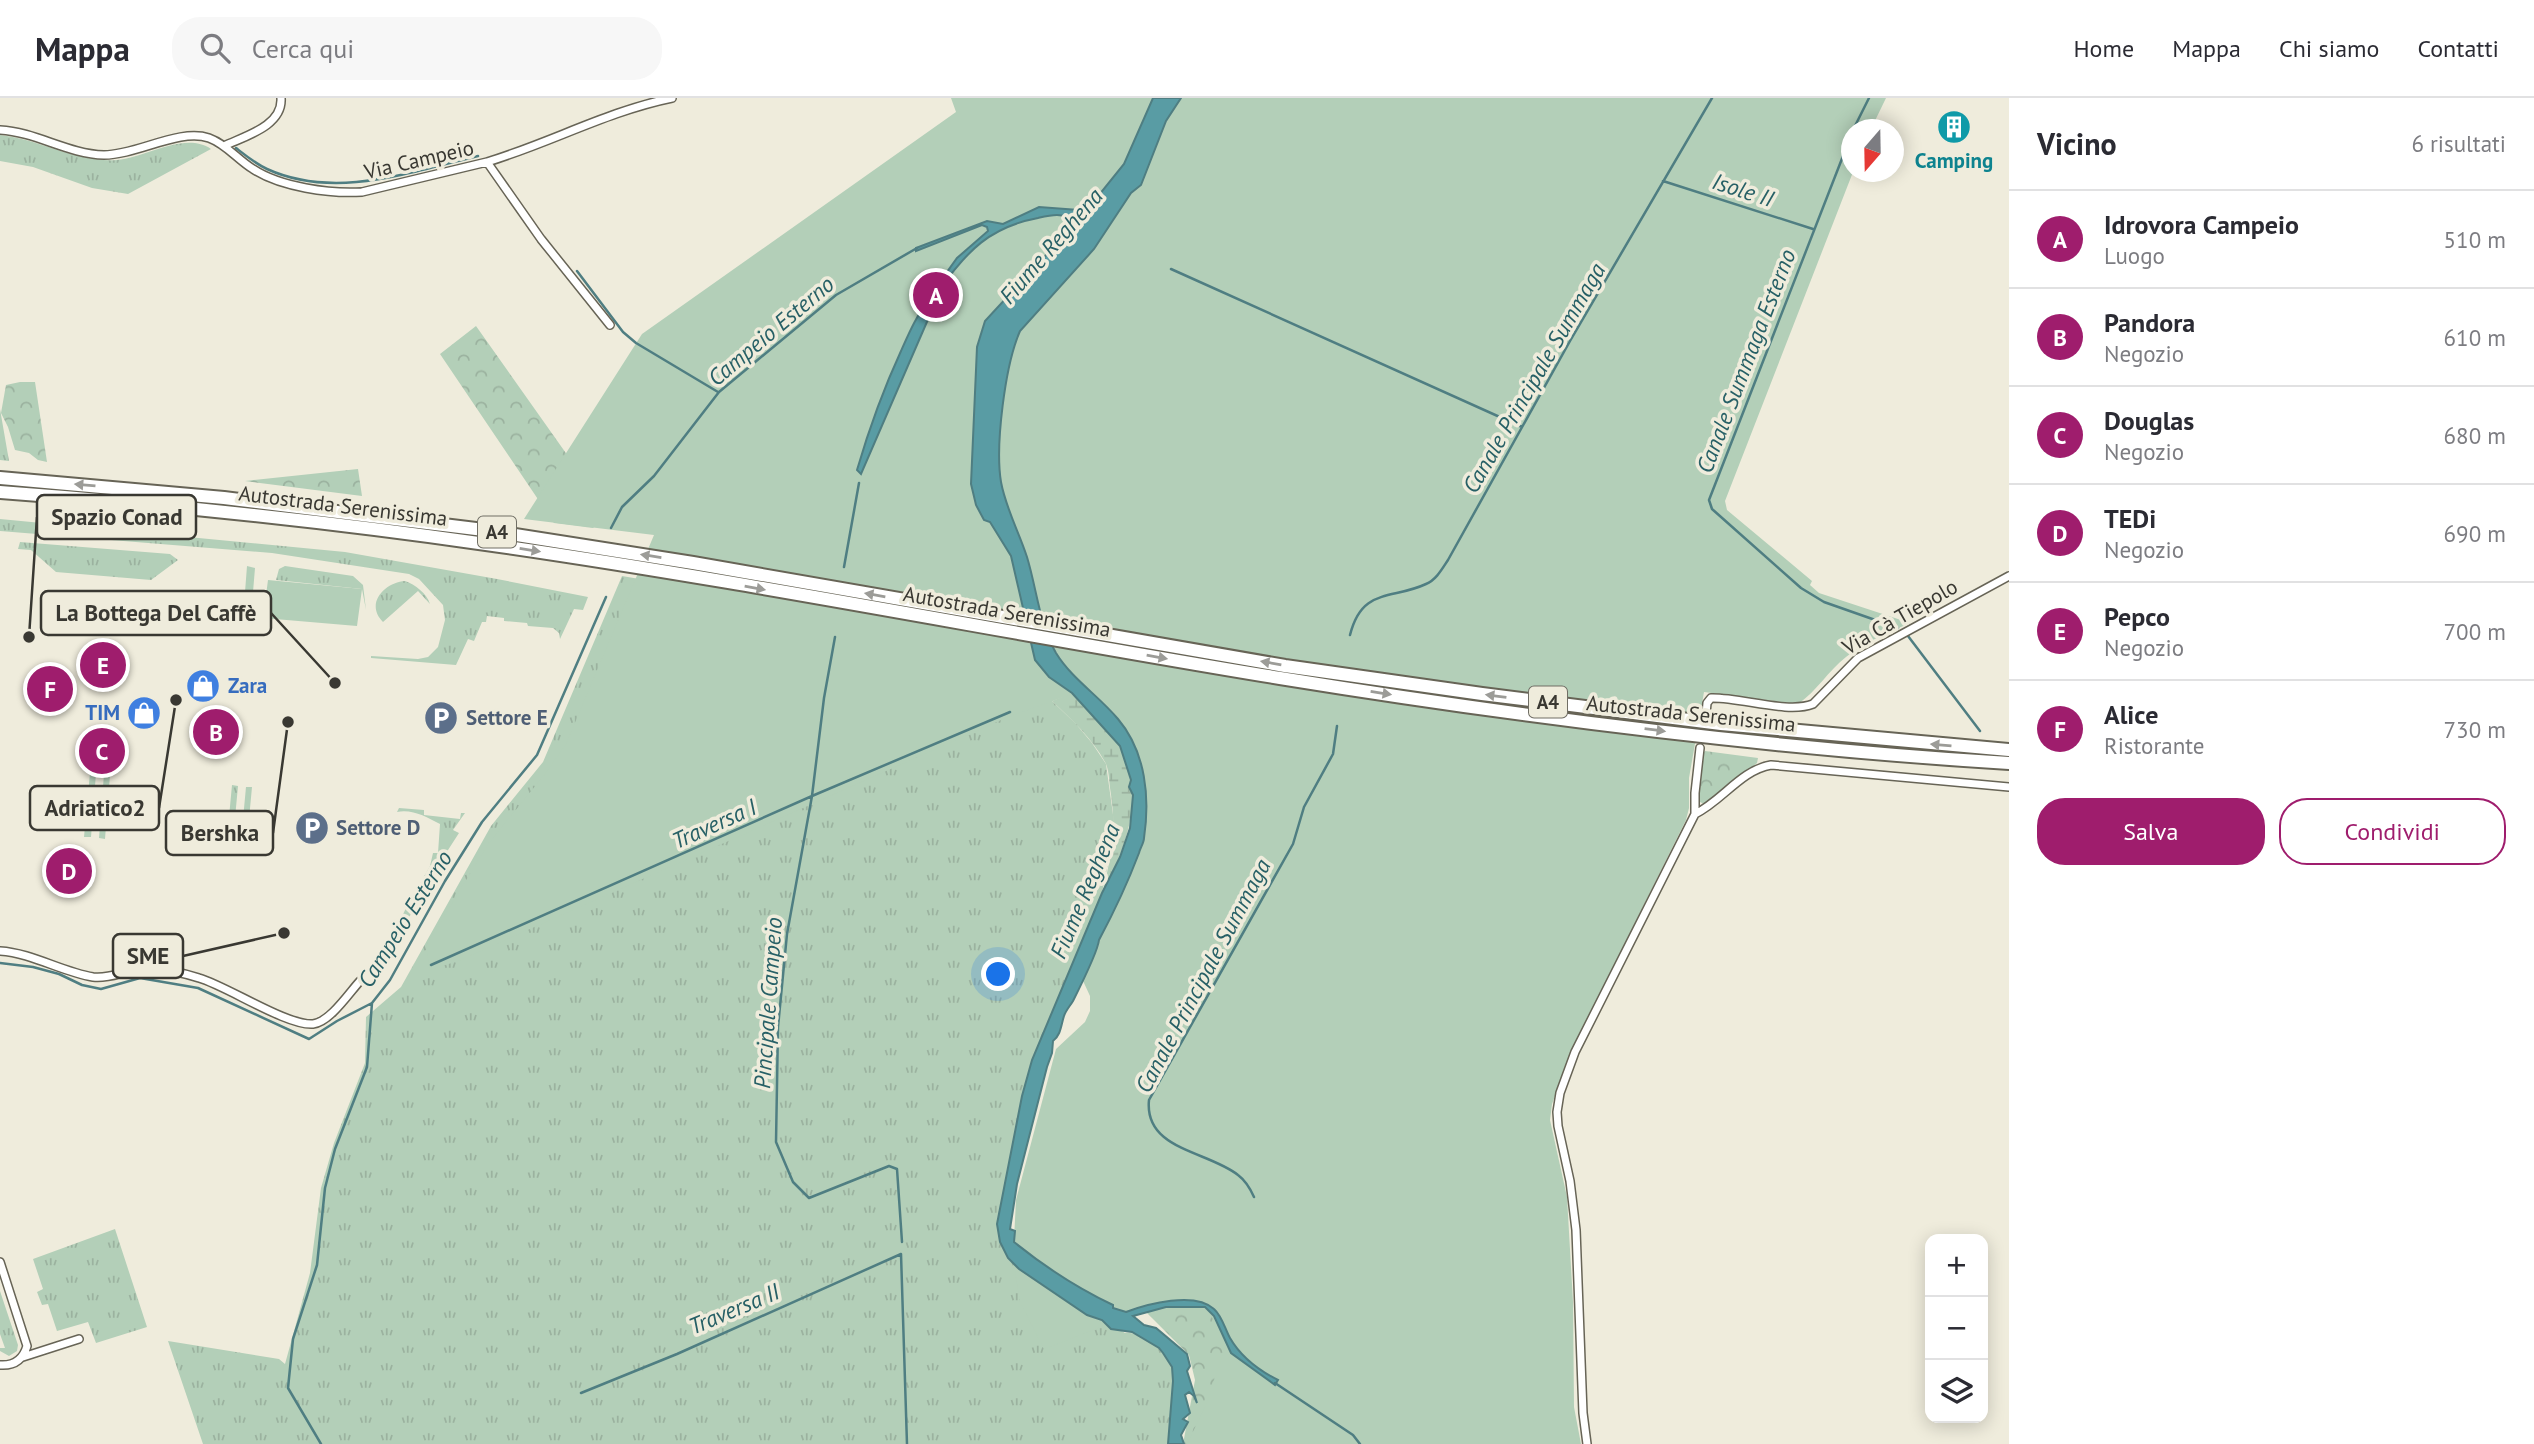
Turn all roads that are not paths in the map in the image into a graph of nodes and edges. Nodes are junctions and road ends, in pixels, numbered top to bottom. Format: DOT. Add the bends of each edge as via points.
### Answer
graph roads {
  1 [pos="281,98"];
  2 [pos="672,98"];
  3 [pos="0,130"];
  4 [pos="224,146"];
  5 [pos="487,162"];
  6 [pos="610,325"];
  7 [pos="0,478"];
  8 [pos="0,492"];
  9 [pos="2009,576"];
  10 [pos="1706,714"];
  11 [pos="1700,748"];
  12 [pos="2009,750"];
  13 [pos="2009,763"];
  14 [pos="2009,787"];
  15 [pos="1695,814"];
  16 [pos="0,951"];
  17 [pos="360,981"];
  18 [pos="0,1262"];
  19 [pos="79,1339"];
  20 [pos="22,1357"];
  21 [pos="0,1366"];
  22 [pos="1587,1444"];
  1 -- 4 [label="street" via="276,116 261,129"];
  2 -- 5 [label="street, Via Campeio" via="593,121"];
  3 -- 4 [label="street, Via Campeio" via="104,155 188,136 210,138"];
  4 -- 5 [label="street, Via Campeio" via="272,180 344,193"];
  5 -- 6 [label="street, Via Campeio"];
  12 -- 7 [label="highway, Autostrada Serenissima / A4, one-way" via="1721,724 1482,694 1285,666 484,530 224,498"];
  8 -- 13 [label="highway, Autostrada Serenissima / A4, one-way" via="223,511 590,559 1285,679 1494,710 1723,738"];
  9 -- 10 [label="street, Via Cà Tiepolo" via="1858,658 1813,704 1790,707 1711,698"];
  11 -- 15 [label="street"];
  14 -- 15 [label="street" via="1771,765 1759,767"];
  15 -- 22 [label="street" via="1575,1052 1560,1093 1558,1126 1576,1230"];
  16 -- 17 [label="street" via="92,977 156,969 199,978 313,1024 330,1014"];
  18 -- 20 [label="street" via="23,1328 27,1346"];
  19 -- 20 [label="street"];
  20 -- 21 [label="street" via="17,1363"];
}
